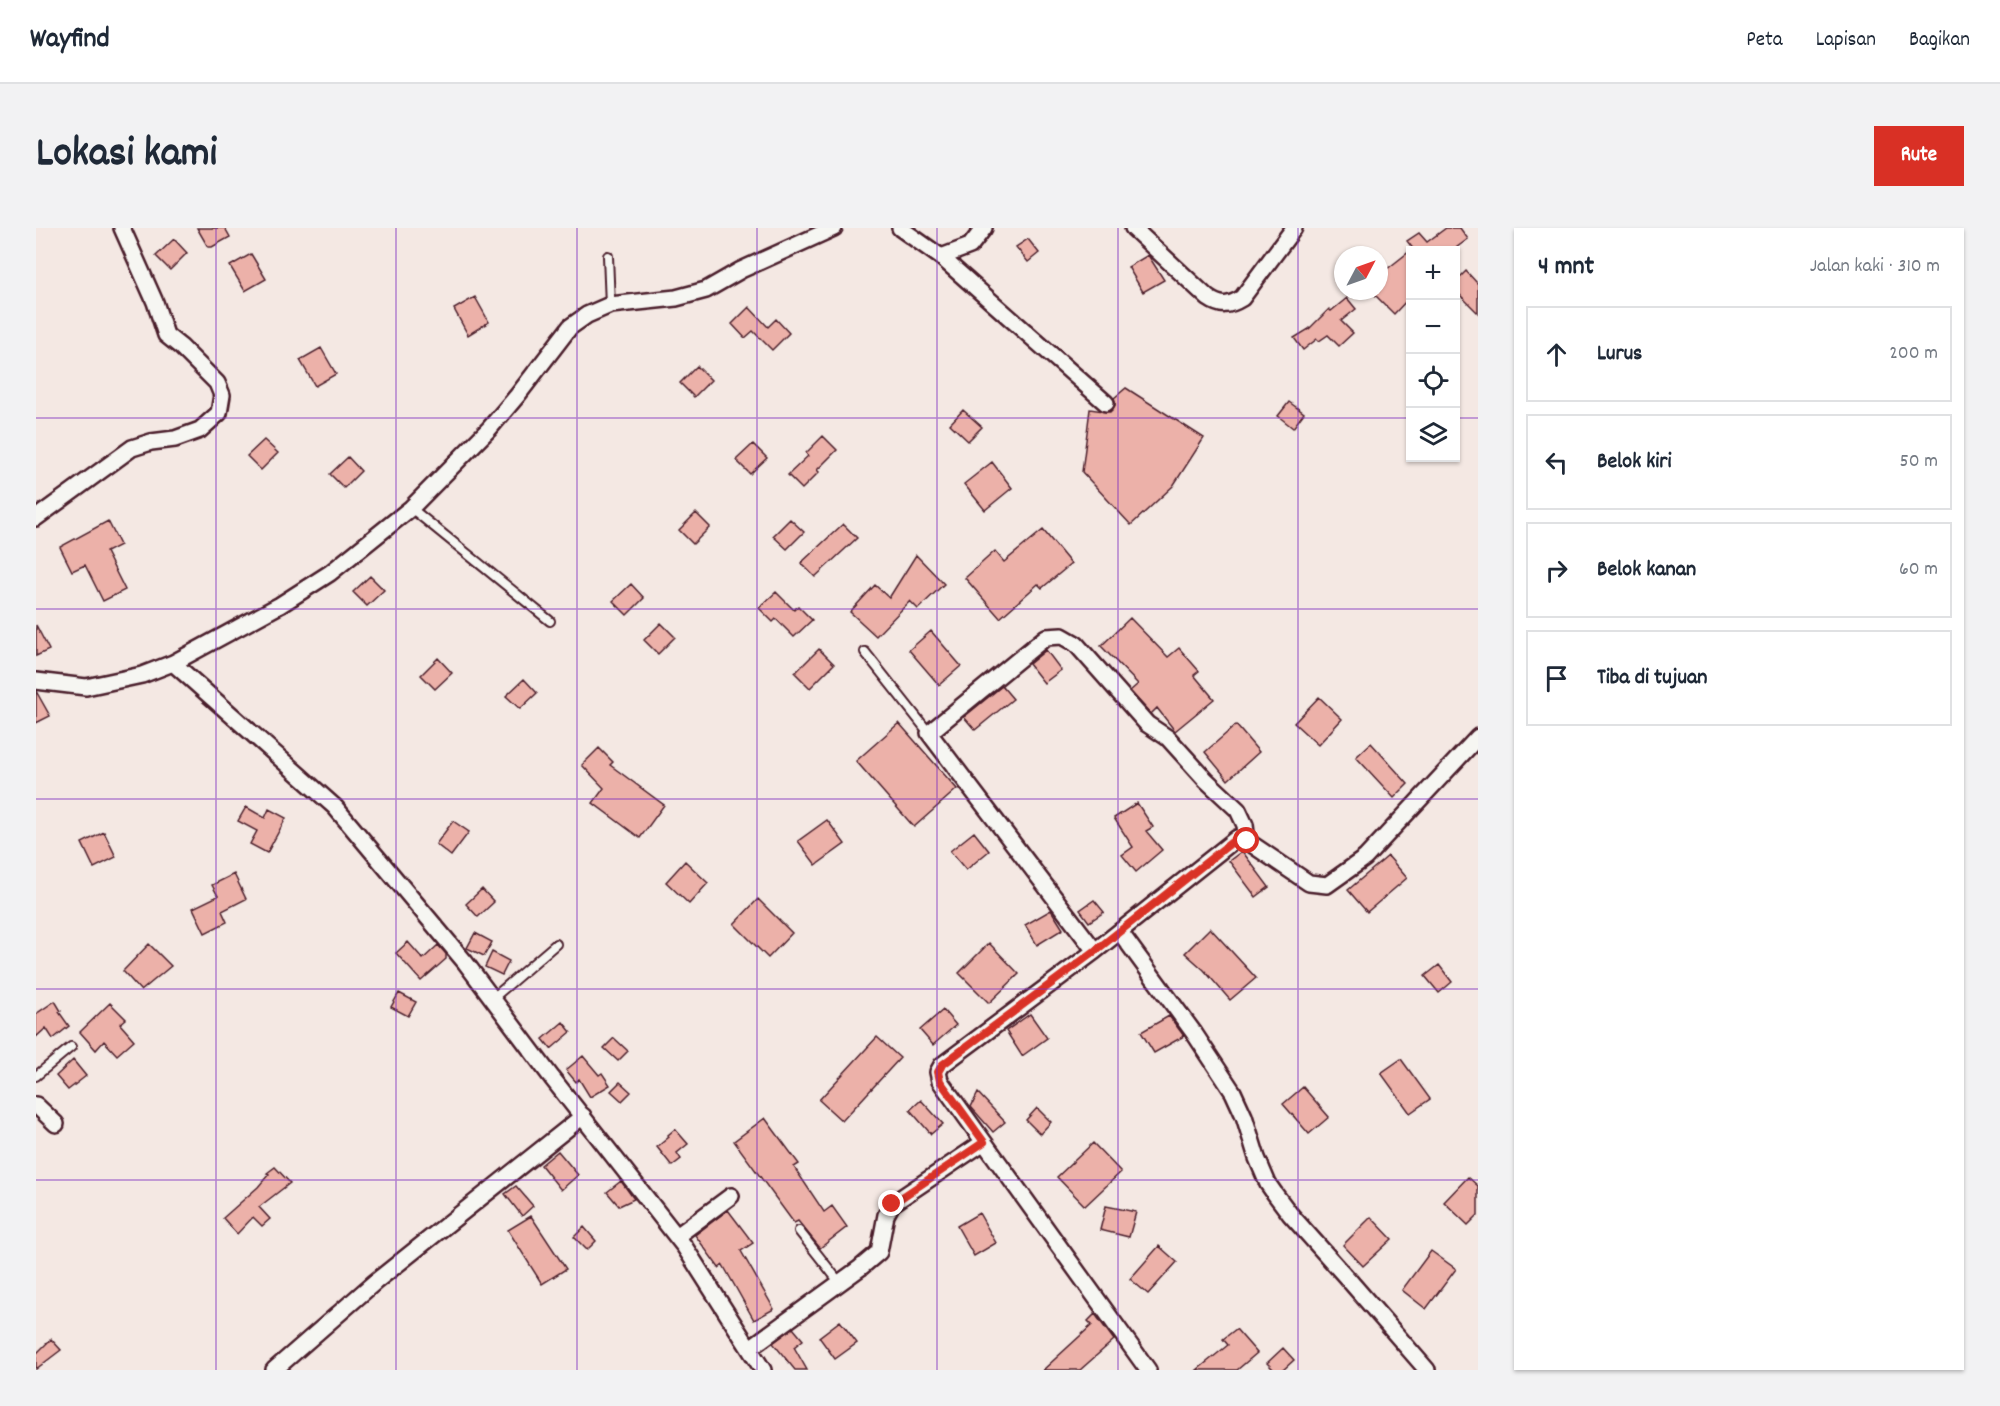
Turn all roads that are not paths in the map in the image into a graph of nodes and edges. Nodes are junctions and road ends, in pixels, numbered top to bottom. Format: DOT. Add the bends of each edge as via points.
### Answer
graph roads {
  1 [pos="122,228"];
  2 [pos="834,228"];
  3 [pos="900,228"];
  4 [pos="984,228"];
  5 [pos="1133,228"];
  6 [pos="1294,228"];
  7 [pos="608,256"];
  8 [pos="941,257"];
  9 [pos="610,305"];
  10 [pos="1106,403"];
  11 [pos="411,508"];
  12 [pos="36,518"];
  13 [pos="550,621"];
  14 [pos="865,652"];
  15 [pos="173,663"];
  16 [pos="36,681"];
  17 [pos="929,734"];
  18 [pos="1478,737"];
  19 [pos="1247,841"];
  20 [pos="1120,932"];
  21 [pos="556,944"];
  22 [pos="1095,951"];
  23 [pos="493,998"];
  24 [pos="71,1047"];
  25 [pos="36,1076"];
  26 [pos="36,1105"];
  27 [pos="583,1116"];
  28 [pos="56,1124"];
  29 [pos="984,1142"];
  30 [pos="731,1196"];
  31 [pos="799,1232"];
  32 [pos="677,1236"];
  33 [pos="840,1283"];
  34 [pos="750,1348"];
  35 [pos="274,1370"];
  36 [pos="763,1370"];
  37 [pos="1148,1370"];
  38 [pos="1426,1370"];
  1 -- 12 [label="street" via="166,335 217,383 222,395 219,413 200,430 132,448"];
  2 -- 9 [label="street" via="706,290 676,298"];
  3 -- 8 [label="street"];
  4 -- 8 [label="street" via="970,246"];
  5 -- 6 [label="street" via="1215,304 1224,306 1242,298"];
  7 -- 9 [label="lane"];
  8 -- 10 [label="street"];
  9 -- 11 [label="street" via="570,327 496,421"];
  11 -- 13 [label="lane"];
  11 -- 15 [label="street" via="330,573"];
  14 -- 17 [label="lane"];
  15 -- 16 [label="street" via="142,675 86,687"];
  15 -- 23 [label="street" via="335,807"];
  17 -- 19 [label="street" via="1046,637 1062,636 1076,644 1148,724 1168,738 1238,810"];
  17 -- 22 [label="street"];
  18 -- 19 [label="street" via="1365,858 1327,885 1309,883"];
  19 -- 20 [label="street" via="1237,838"];
  20 -- 22 [label="street"];
  20 -- 38 [label="street" via="1233,1092 1275,1194"];
  21 -- 23 [label="lane"];
  22 -- 29 [label="street" via="942,1065 938,1072 940,1081"];
  23 -- 27 [label="street"];
  24 -- 25 [label="lane"];
  26 -- 28 [label="street"];
  27 -- 32 [label="street"];
  27 -- 35 [label="street" via="375,1282"];
  29 -- 33 [label="street" via="892,1204 879,1252"];
  29 -- 37 [label="street"];
  30 -- 32 [label="street"];
  31 -- 33 [label="lane"];
  32 -- 34 [label="street"];
  33 -- 34 [label="street"];
  34 -- 36 [label="street"];
}
